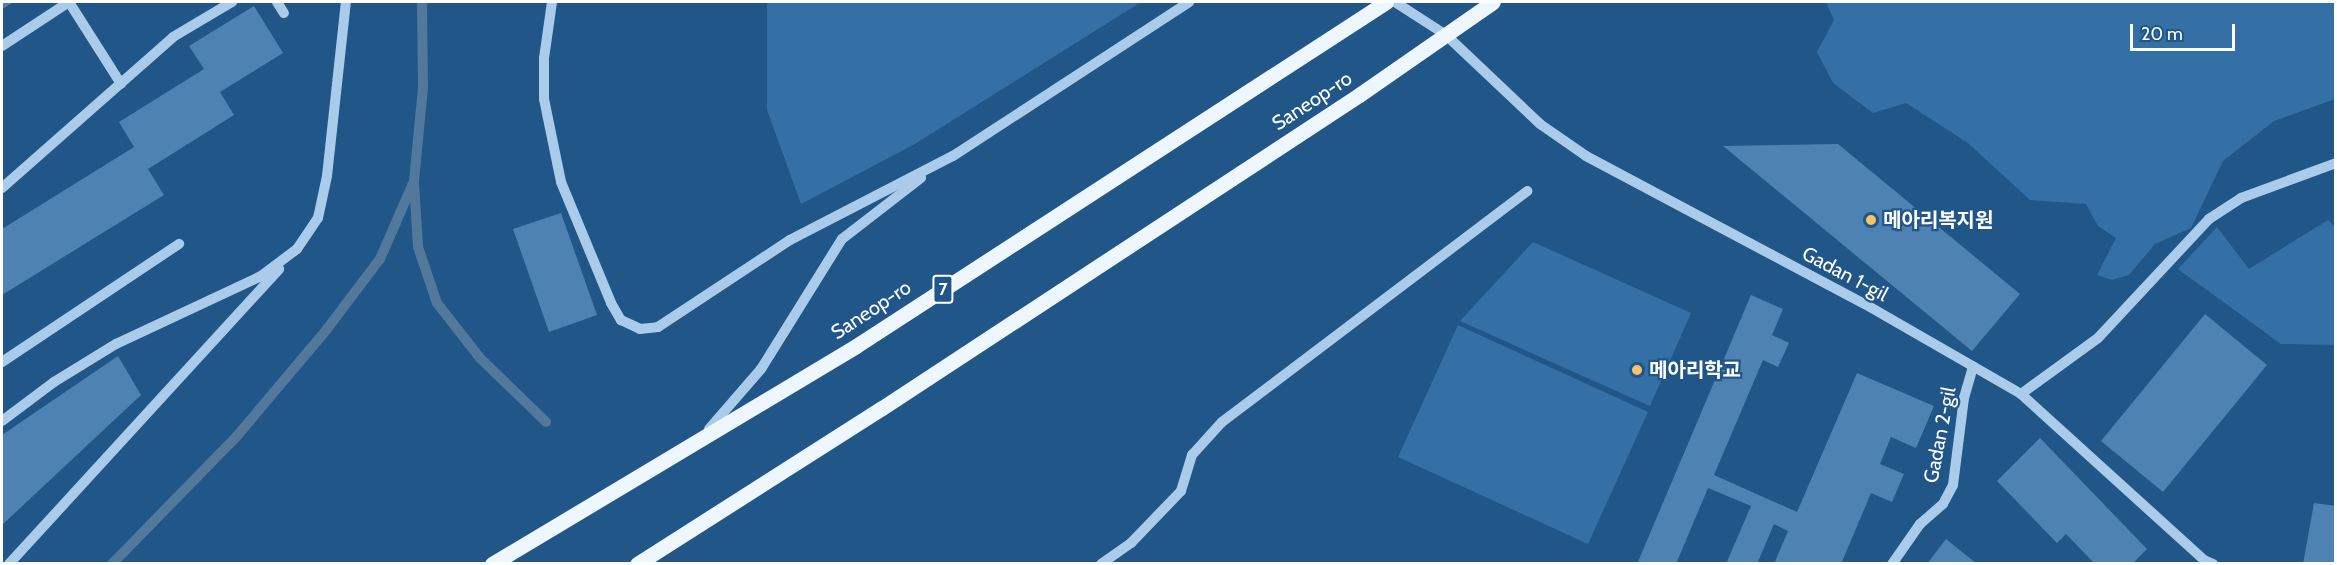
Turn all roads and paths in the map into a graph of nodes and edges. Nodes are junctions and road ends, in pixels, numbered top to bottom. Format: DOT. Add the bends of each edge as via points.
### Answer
graph roads {
  1 [pos="69,2"];
  2 [pos="232,2"];
  3 [pos="277,2"];
  4 [pos="346,2"];
  5 [pos="552,2"];
  6 [pos="1189,2"];
  7 [pos="1386,2"];
  8 [pos="1395,2"];
  9 [pos="1493,2"];
  10 [pos="284,13"];
  11 [pos="1446,35"];
  12 [pos="2,46"];
  13 [pos="121,84"];
  14 [pos="953,156"];
  15 [pos="2336,163"];
  16 [pos="2,188"];
  17 [pos="1527,190"];
  18 [pos="179,244"];
  19 [pos="297,249"];
  20 [pos="2,362"];
  21 [pos="1973,366"];
  22 [pos="2021,394"];
  23 [pos="2,421"];
  24 [pos="696,443"];
  25 [pos="2206,562"];
  26 [pos="9,564"];
  27 [pos="492,564"];
  28 [pos="637,564"];
  29 [pos="1101,564"];
  30 [pos="1892,564"];
  1 -- 12 [label="street"];
  1 -- 13 [label="street"];
  2 -- 13 [label="street" via="173,37"];
  3 -- 10 [label="street"];
  4 -- 19 [label="street" via="327,176 318,218"];
  5 -- 14 [label="street" via="543,58 544,99 561,182 611,303 621,320 640,328 658,327 790,240"];
  6 -- 14 [label="street"];
  7 -- 24 [label="main road, Saneop-ro / 7" via="856,346"];
  8 -- 11 [label="street, Gadan 1-gil"];
  9 -- 11 [label="main road, Saneop-ro"];
  11 -- 21 [label="street, Gadan 1-gil" via="1540,124 1586,156"];
  11 -- 28 [label="main road, Saneop-ro" via="882,408"];
  13 -- 16 [label="street"];
  14 -- 24 [label="street" via="842,239 761,369"];
  15 -- 22 [label="street" via="2241,198 2208,219 2098,338"];
  17 -- 29 [label="street" via="1221,422 1192,454 1181,491 1131,543"];
  18 -- 20 [label="street"];
  19 -- 23 [label="street" via="261,276 116,344 54,382"];
  19 -- 26 [label="street"];
  21 -- 22 [label="street, Gadan 1-gil"];
  21 -- 30 [label="street, Gadan 2-gil" via="1964,398 1953,485 1943,504 1920,524"];
  22 -- 25 [label="street, Gadan 1-gil"];
  24 -- 27 [label="main road, Saneop-ro / 7"];
}
